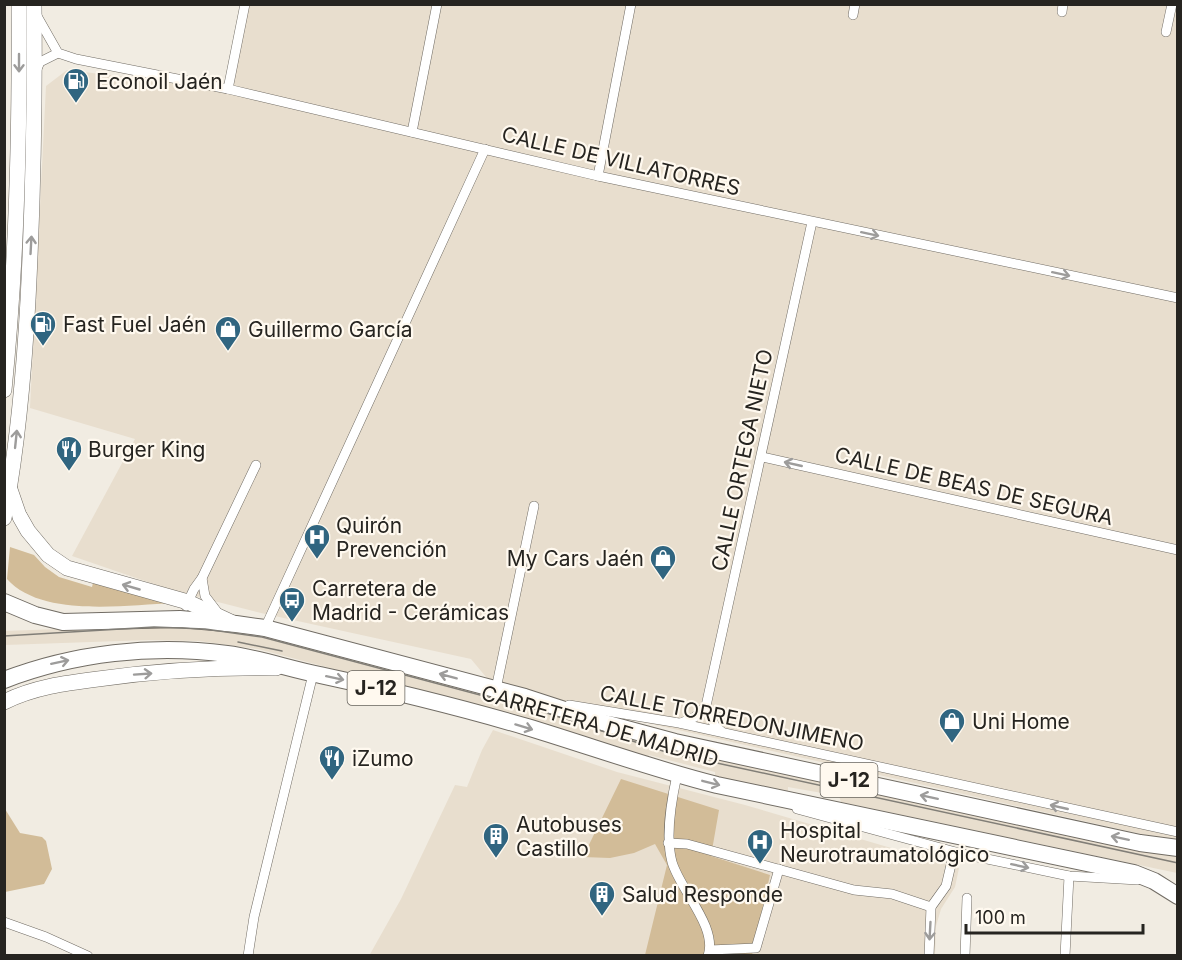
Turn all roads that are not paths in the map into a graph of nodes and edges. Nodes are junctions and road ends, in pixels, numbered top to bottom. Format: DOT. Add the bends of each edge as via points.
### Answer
graph roads {
  1 [pos="19,4"];
  2 [pos="245,4"];
  3 [pos="437,4"];
  4 [pos="631,4"];
  5 [pos="1172,4"];
  6 [pos="34,8"];
  7 [pos="1166,32"];
  8 [pos="58,53"];
  9 [pos="34,77"];
  10 [pos="228,90"];
  11 [pos="412,132"];
  12 [pos="485,150"];
  13 [pos="598,176"];
  14 [pos="812,222"];
  15 [pos="1178,298"];
  16 [pos="4,390"];
  17 [pos="762,457"];
  18 [pos="256,465"];
  19 [pos="534,506"];
  20 [pos="12,518"];
  21 [pos="1178,550"];
  22 [pos="202,578"];
  23 [pos="4,602"];
  24 [pos="188,602"];
  25 [pos="180,619"];
  26 [pos="229,620"];
  27 [pos="265,628"];
  28 [pos="290,668"];
  29 [pos="313,674"];
  30 [pos="4,680"];
  31 [pos="496,689"];
  32 [pos="525,697"];
  33 [pos="4,702"];
  34 [pos="706,706"];
  35 [pos="679,723"];
  36 [pos="723,733"];
  37 [pos="677,775"];
  38 [pos="741,790"];
  39 [pos="1178,832"];
  40 [pos="668,843"];
  41 [pos="1178,848"];
  42 [pos="954,852"];
  43 [pos="779,869"];
  44 [pos="1069,876"];
  45 [pos="1154,880"];
  46 [pos="1178,896"];
  47 [pos="968,898"];
  48 [pos="931,907"];
  49 [pos="4,922"];
  50 [pos="709,953"];
  51 [pos="88,956"];
  52 [pos="248,956"];
  53 [pos="929,956"];
  54 [pos="965,956"];
  55 [pos="1065,956"];
  1 -- 16 [label="main road, one-way" via="17,201"];
  2 -- 10 [label="street"];
  3 -- 11 [label="street"];
  4 -- 13 [label="street"];
  5 -- 7 [label="street"];
  6 -- 8 [label="street"];
  6 -- 9 [label="main road"];
  8 -- 9 [label="street" via="40,62"];
  8 -- 10 [label="street, CALLE DE VILLATORRES"];
  20 -- 9 [label="main road, one-way" via="10,488 26,327 33,191"];
  10 -- 11 [label="street, CALLE DE VILLATORRES"];
  11 -- 12 [label="street, CALLE DE VILLATORRES"];
  12 -- 13 [label="street, CALLE DE VILLATORRES"];
  12 -- 27 [label="street"];
  13 -- 14 [label="street, CALLE DE VILLATORRES"];
  14 -- 15 [label="street, CALLE DE VILLATORRES, one-way"];
  14 -- 17 [label="street, CALLE ORTEGA NIETO"];
  21 -- 17 [label="street, CALLE DE BEAS DE SEGURA, one-way"];
  17 -- 34 [label="street, CALLE ORTEGA NIETO"];
  18 -- 22 [label="street"];
  19 -- 31 [label="street"];
  24 -- 20 [label="main road, one-way" via="67,568 48,555"];
  22 -- 24 [label="street"];
  22 -- 26 [label="street" via="205,596"];
  23 -- 25 [label="highway, CARRETERA DE MADRID / J-12" via="63,622"];
  24 -- 25 [label="street"];
  24 -- 26 [label="main road"];
  25 -- 26 [label="highway, CARRETERA DE MADRID / J-12"];
  26 -- 27 [label="highway, CARRETERA DE MADRID / J-12"];
  31 -- 27 [label="highway, CARRETERA DE MADRID / J-12, one-way"];
  28 -- 29 [label="highway, CARRETERA DE MADRID / J-12"];
  30 -- 28 [label="highway, CARRETERA DE MADRID / J-12, one-way" via="94,655 152,651 228,654"];
  33 -- 28 [label="main road, one-way" via="41,688 126,675"];
  29 -- 37 [label="highway, CARRETERA DE MADRID / J-12, one-way" via="483,715"];
  29 -- 52 [label="street"];
  31 -- 32 [label="highway, CARRETERA DE MADRID / J-12"];
  32 -- 35 [label="street, CALLE TORREDONJIMENO"];
  41 -- 32 [label="highway, J-12, one-way" via="675,742"];
  34 -- 35 [label="street" via="695,717"];
  34 -- 36 [label="street" via="715,726"];
  35 -- 36 [label="street, CALLE TORREDONJIMENO"];
  39 -- 36 [label="street, CALLE TORREDONJIMENO, one-way"];
  37 -- 38 [label="highway, CARRETERA DE MADRID / J-12, one-way"];
  37 -- 40 [label="street"];
  38 -- 42 [label="street" via="823,817"];
  38 -- 45 [label="highway, CARRETERA DE MADRID / J-12" via="1010,845"];
  40 -- 43 [label="street" via="687,844"];
  40 -- 50 [label="street" via="680,880 707,932"];
  42 -- 44 [label="street, one-way"];
  42 -- 48 [label="street" via="946,886"];
  43 -- 48 [label="street" via="854,890 892,894"];
  43 -- 50 [label="street" via="756,948"];
  44 -- 45 [label="street"];
  44 -- 55 [label="street"];
  45 -- 46 [label="highway, CARRETERA DE MADRID / J-12"];
  47 -- 54 [label="street"];
  48 -- 53 [label="street, one-way"];
  49 -- 51 [label="street"];
}
